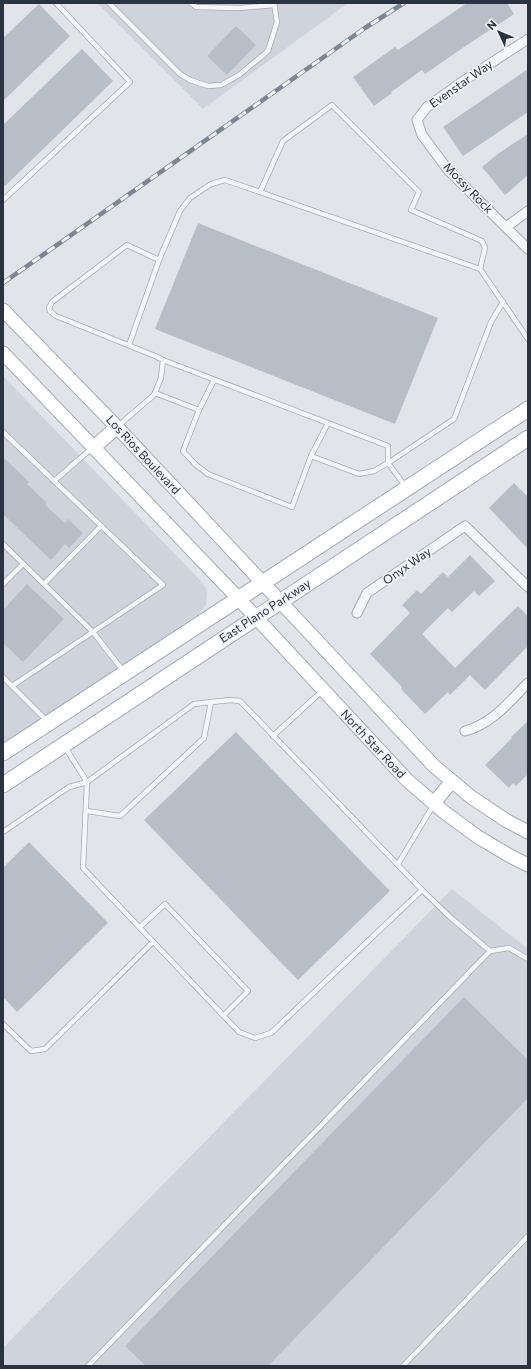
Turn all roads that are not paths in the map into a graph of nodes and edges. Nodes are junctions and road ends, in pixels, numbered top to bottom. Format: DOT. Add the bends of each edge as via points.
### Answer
graph roads {
  1 [pos="56,3"];
  2 [pos="110,3"];
  3 [pos="191,3"];
  4 [pos="274,4"];
  5 [pos="528,39"];
  6 [pos="417,120"];
  7 [pos="260,192"];
  8 [pos="3,200"];
  9 [pos="528,211"];
  10 [pos="506,227"];
  11 [pos="528,249"];
  12 [pos="158,260"];
  13 [pos="480,269"];
  14 [pos="503,302"];
  15 [pos="3,310"];
  16 [pos="528,339"];
  17 [pos="129,345"];
  18 [pos="4,357"];
  19 [pos="163,360"];
  20 [pos="214,380"];
  21 [pos="155,393"];
  22 [pos="528,409"];
  23 [pos="199,410"];
  24 [pos="328,423"];
  25 [pos="117,427"];
  26 [pos="3,432"];
  27 [pos="528,438"];
  28 [pos="92,448"];
  29 [pos="311,456"];
  30 [pos="388,463"];
  31 [pos="54,481"];
  32 [pos="407,488"];
  33 [pos="420,509"];
  34 [pos="101,526"];
  35 [pos="3,544"];
  36 [pos="23,564"];
  37 [pos="264,583"];
  38 [pos="3,584"];
  39 [pos="44,584"];
  40 [pos="528,587"];
  41 [pos="238,598"];
  42 [pos="281,602"];
  43 [pos="357,613"];
  44 [pos="255,618"];
  45 [pos="93,632"];
  46 [pos="125,673"];
  47 [pos="3,677"];
  48 [pos="528,683"];
  49 [pos="12,686"];
  50 [pos="323,690"];
  51 [pos="212,702"];
  52 [pos="48,723"];
  53 [pos="465,731"];
  54 [pos="273,736"];
  55 [pos="62,744"];
  56 [pos="3,753"];
  57 [pos="452,781"];
  58 [pos="88,782"];
  59 [pos="3,784"];
  60 [pos="434,803"];
  61 [pos="87,811"];
  62 [pos="3,832"];
  63 [pos="528,832"];
  64 [pos="398,864"];
  65 [pos="528,865"];
  66 [pos="422,890"];
  67 [pos="140,927"];
  68 [pos="153,942"];
  69 [pos="490,951"];
  70 [pos="527,957"];
  71 [pos="224,1015"];
  72 [pos="3,1024"];
  73 [pos="528,1236"];
  74 [pos="88,1366"];
  75 [pos="403,1366"];
  1 -- 8 [label="lane" via="130,82"];
  2 -- 4 [label="lane" via="180,74 208,86 221,85 239,75 268,50 277,22"];
  3 -- 4 [label="lane" via="196,7 239,8"];
  5 -- 6 [label="street, Evenstar Way" via="427,107"];
  6 -- 10 [label="street, Mossy Rock" via="422,136 448,170"];
  7 -- 12 [label="lane" via="225,180 211,184 190,198 180,211"];
  7 -- 13 [label="lane"];
  7 -- 13 [label="lane" via="283,141 332,105 419,192 411,210 482,241 485,248"];
  9 -- 10 [label="street"];
  10 -- 11 [label="street, Mossy Rock"];
  12 -- 17 [label="lane"];
  12 -- 17 [label="lane" via="127,245 52,302 49,308 56,316"];
  13 -- 14 [label="lane"];
  14 -- 16 [label="lane"];
  14 -- 30 [label="lane" via="491,322 454,419"];
  15 -- 25 [label="main road, Los Rios Boulevard"];
  17 -- 19 [label="lane"];
  18 -- 28 [label="main road"];
  19 -- 20 [label="lane"];
  19 -- 21 [label="lane" via="161,378"];
  20 -- 23 [label="lane"];
  20 -- 24 [label="lane"];
  21 -- 23 [label="lane"];
  21 -- 25 [label="lane"];
  22 -- 32 [label="main road, East Plano Parkway"];
  23 -- 29 [label="lane" via="183,451 208,474 292,507"];
  24 -- 29 [label="lane"];
  24 -- 30 [label="lane" via="388,446"];
  25 -- 28 [label="main road"];
  25 -- 37 [label="main road, Los Rios Boulevard"];
  26 -- 31 [label="lane"];
  27 -- 33 [label="main road, East Plano Parkway"];
  28 -- 31 [label="lane"];
  28 -- 41 [label="main road"];
  29 -- 30 [label="lane" via="359,474 374,471"];
  30 -- 32 [label="lane"];
  31 -- 34 [label="lane"];
  32 -- 33 [label="main road"];
  32 -- 37 [label="main road, East Plano Parkway"];
  33 -- 42 [label="main road, East Plano Parkway"];
  34 -- 39 [label="lane"];
  34 -- 45 [label="lane" via="163,585"];
  35 -- 36 [label="lane"];
  36 -- 38 [label="lane"];
  36 -- 39 [label="lane"];
  37 -- 41 [label="main road, East Plano Parkway"];
  37 -- 42 [label="main road, Los Rios Boulevard"];
  39 -- 45 [label="lane"];
  40 -- 43 [label="street, Onyx Way" via="465,526 367,593"];
  41 -- 44 [label="main road, North Star Road"];
  41 -- 46 [label="main road, East Plano Parkway"];
  42 -- 44 [label="main road, East Plano Parkway"];
  42 -- 57 [label="main road" via="434,766"];
  44 -- 50 [label="main road, North Star Road"];
  44 -- 55 [label="main road, East Plano Parkway"];
  45 -- 46 [label="lane"];
  45 -- 49 [label="lane"];
  46 -- 52 [label="main road, East Plano Parkway"];
  47 -- 49 [label="lane"];
  48 -- 53 [label="street" via="489,721"];
  49 -- 52 [label="lane"];
  50 -- 54 [label="lane"];
  50 -- 60 [label="main road, North Star Road" via="407,780"];
  51 -- 54 [label="lane" via="240,701"];
  51 -- 58 [label="lane" via="194,704"];
  51 -- 61 [label="lane" via="204,738 120,816"];
  52 -- 55 [label="main road"];
  52 -- 56 [label="main road, East Plano Parkway"];
  54 -- 64 [label="lane"];
  55 -- 58 [label="lane"];
  55 -- 59 [label="main road, East Plano Parkway"];
  57 -- 60 [label="main road"];
  57 -- 63 [label="main road" via="471,797"];
  58 -- 61 [label="lane"];
  58 -- 62 [label="lane" via="69,787"];
  60 -- 64 [label="lane"];
  60 -- 65 [label="main road, North Star Road" via="478,837"];
  61 -- 67 [label="lane" via="83,868"];
  64 -- 66 [label="lane"];
  66 -- 69 [label="lane"];
  66 -- 71 [label="lane" via="271,1033 255,1038 239,1032"];
  67 -- 68 [label="lane"];
  67 -- 71 [label="lane" via="165,904 248,991"];
  68 -- 71 [label="lane"];
  68 -- 72 [label="lane" via="45,1049 31,1051"];
  69 -- 70 [label="lane" via="509,948"];
  69 -- 74 [label="lane"];
  73 -- 75 [label="lane"];
}
